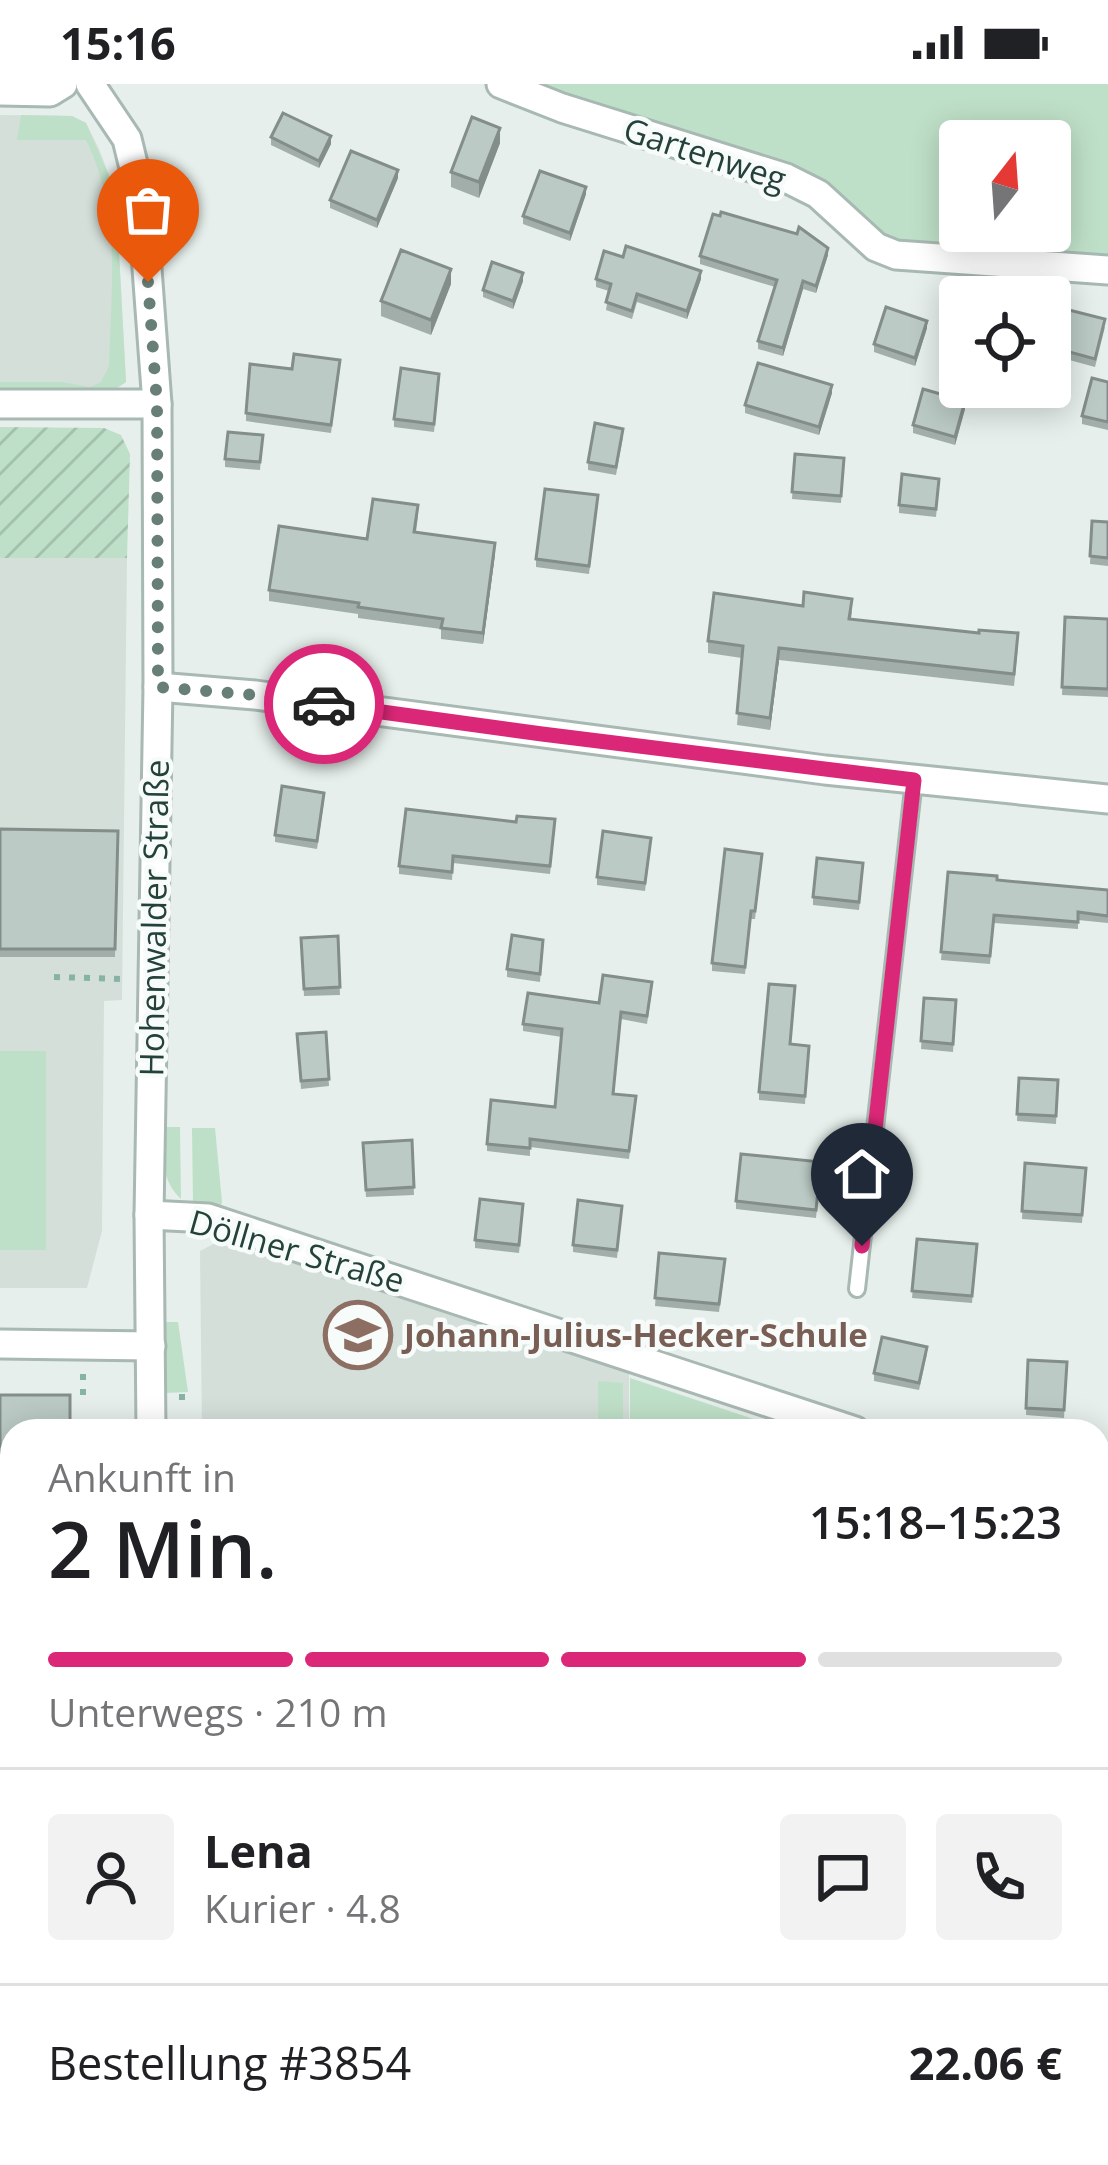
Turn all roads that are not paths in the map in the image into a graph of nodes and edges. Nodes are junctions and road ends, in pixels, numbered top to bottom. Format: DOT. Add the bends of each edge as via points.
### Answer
graph roads {
  1 [pos="63,84"];
  2 [pos="91,84"];
  3 [pos="501,84"];
  4 [pos="0,91"];
  5 [pos="1108,270"];
  6 [pos="0,404"];
  7 [pos="157,404"];
  8 [pos="158,687"];
  9 [pos="914,780"];
  10 [pos="1108,799"];
  11 [pos="149,1215"];
  12 [pos="857,1289"];
  13 [pos="0,1344"];
  14 [pos="151,1346"];
  15 [pos="152,1419"];
  16 [pos="824,1419"];
  1 -- 4 [label="street" via="50,92"];
  2 -- 7 [label="street, Hohenwalder Straße" via="127,139 142,201"];
  3 -- 5 [label="street, Gartenweg" via="786,178 896,256"];
  6 -- 7 [label="street"];
  7 -- 8 [label="street, Hohenwalder Straße"];
  8 -- 9 [label="street"];
  8 -- 11 [label="street, Hohenwalder Straße"];
  9 -- 10 [label="street"];
  9 -- 12 [label="lane"];
  11 -- 14 [label="street, Hohenwalder Straße"];
  11 -- 16 [label="street, Döllner Straße" via="208,1218 619,1341"];
  13 -- 14 [label="street"];
  14 -- 15 [label="street, Hohenwalder Straße"];
}
